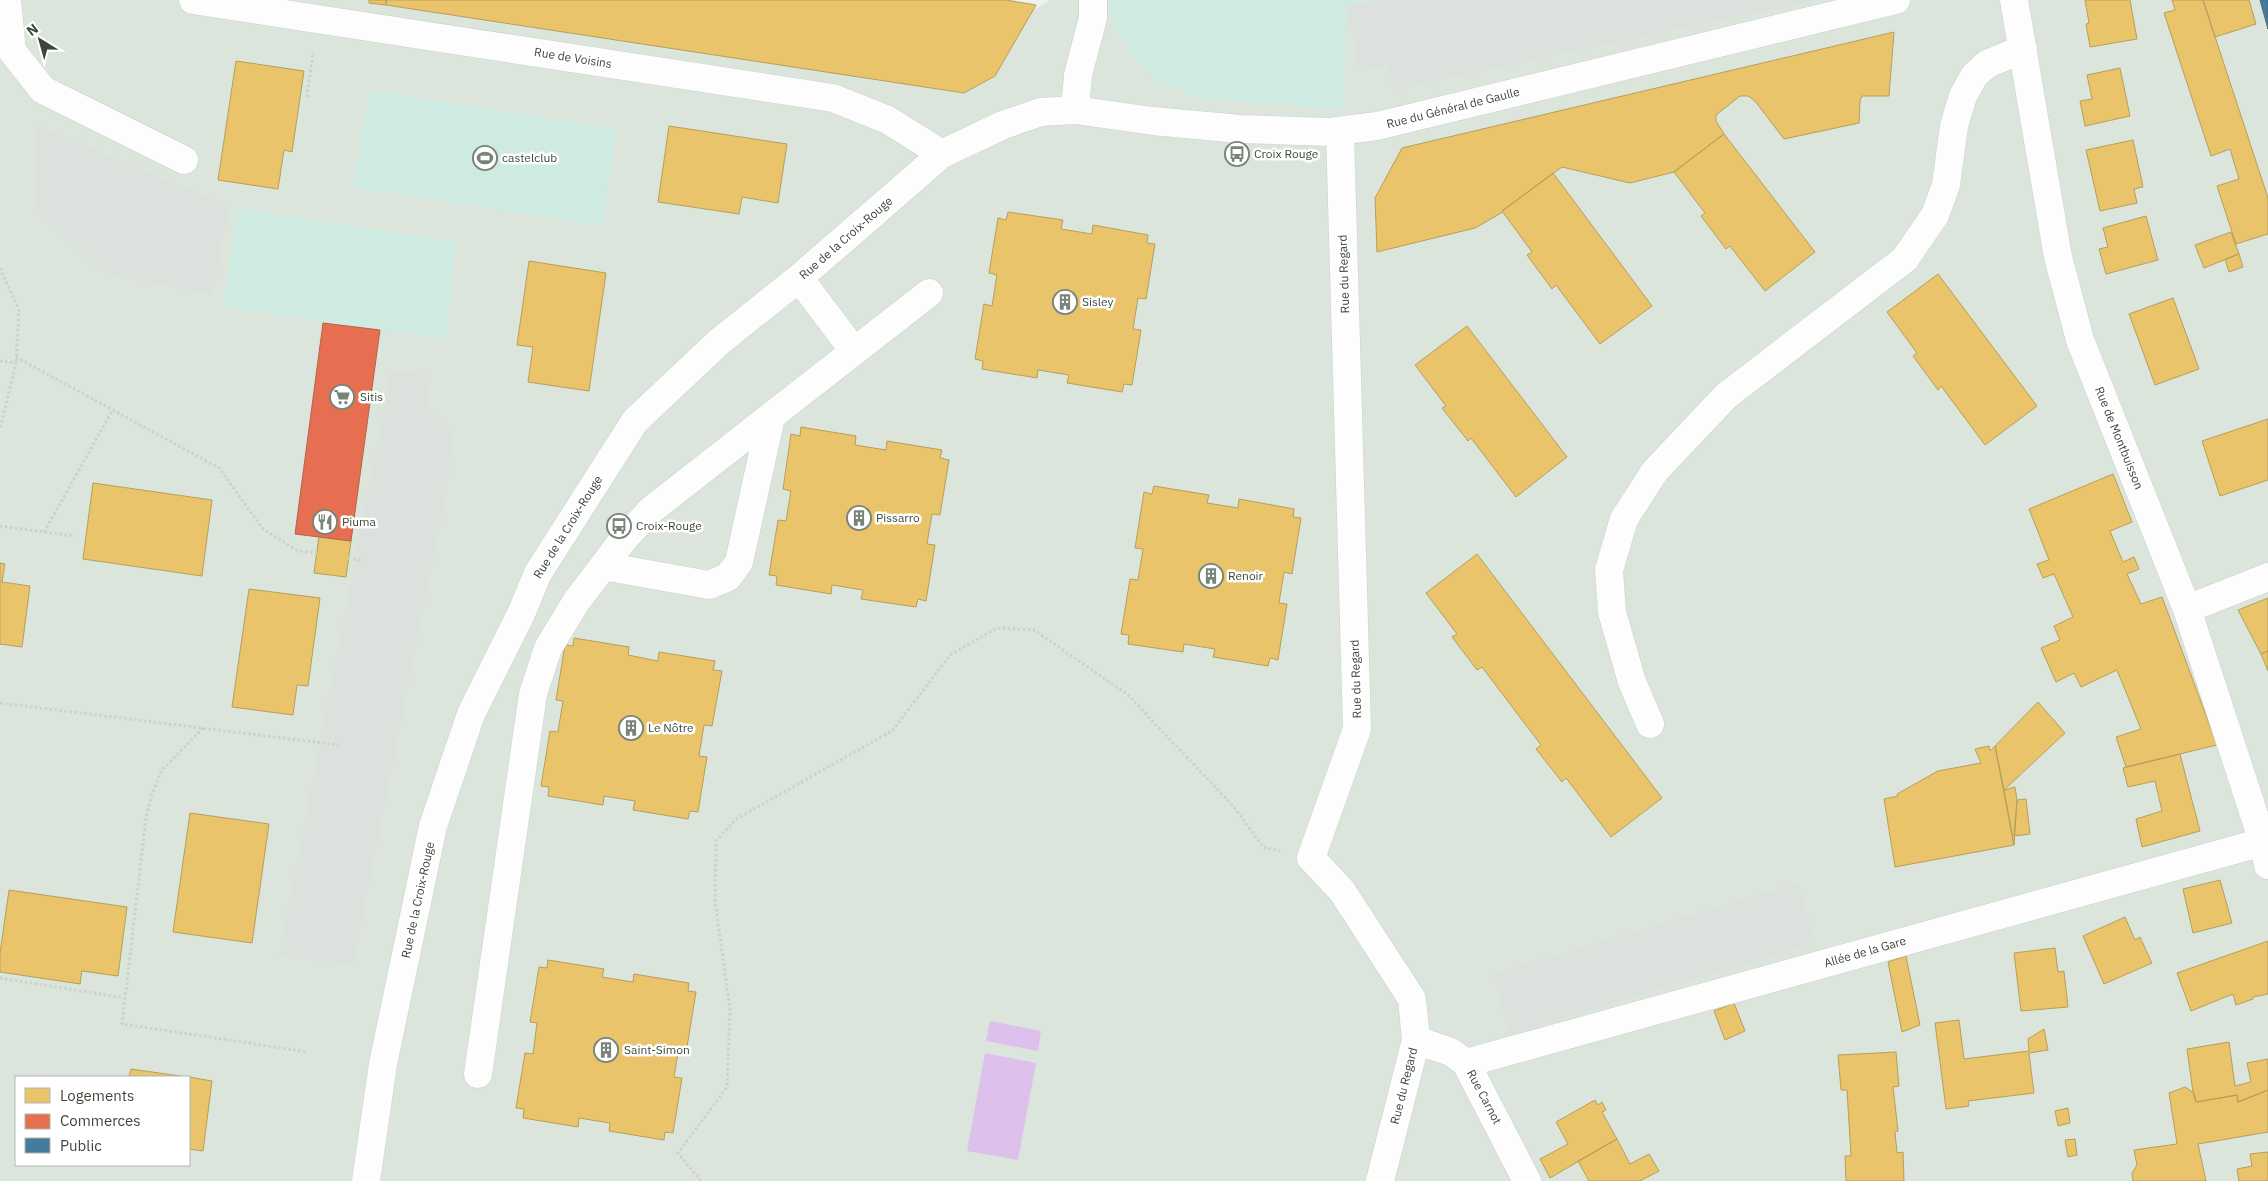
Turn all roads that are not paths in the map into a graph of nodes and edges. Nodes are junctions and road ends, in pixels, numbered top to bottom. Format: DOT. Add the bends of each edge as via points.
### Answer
graph roads {
  1 [pos="7,0"];
  2 [pos="192,0"];
  3 [pos="1093,0"];
  4 [pos="1896,0"];
  5 [pos="2014,0"];
  6 [pos="2023,49"];
  7 [pos="1075,110"];
  8 [pos="1003,126"];
  9 [pos="1340,131"];
  10 [pos="942,154"];
  11 [pos="184,160"];
  12 [pos="799,278"];
  13 [pos="929,293"];
  14 [pos="854,351"];
  15 [pos="770,417"];
  16 [pos="603,566"];
  17 [pos="2268,577"];
  18 [pos="2187,609"];
  19 [pos="1650,724"];
  20 [pos="2266,853"];
  21 [pos="1416,1040"];
  22 [pos="1466,1063"];
  23 [pos="478,1074"];
  24 [pos="366,1181"];
  25 [pos="1380,1181"];
  26 [pos="1528,1181"];
  1 -- 11 [label="street" via="12,51 43,90"];
  2 -- 10 [label="street, Rue de Voisins" via="833,98 888,120"];
  3 -- 7 [label="street" via="1093,18 1078,75"];
  4 -- 9 [label="street, Rue du Général de Gaulle" via="1378,126"];
  5 -- 6 [label="street, Rue de Montbuisson"];
  6 -- 18 [label="street, Rue de Montbuisson" via="2058,257 2080,340"];
  6 -- 19 [label="street" via="1988,64 1970,83 1954,126 1946,185 1938,208 1905,259 1726,396 1655,470 1624,519 1608,570 1612,612 1632,682"];
  7 -- 8 [label="street, Rue du Général de Gaulle" via="1041,112"];
  7 -- 9 [label="street, Rue du Général de Gaulle" via="1240,129"];
  8 -- 10 [label="street, Rue de la Croix-Rouge"];
  9 -- 21 [label="street, Rue du Regard" via="1357,729 1310,858 1342,891 1412,999"];
  10 -- 12 [label="street, Rue de la Croix-Rouge"];
  12 -- 14 [label="street"];
  12 -- 24 [label="street, Rue de la Croix-Rouge" via="720,340 635,421 538,574 471,714 433,826 383,1064"];
  13 -- 14 [label="street"];
  14 -- 15 [label="street"];
  15 -- 16 [label="street" via="651,510"];
  15 -- 16 [label="street" via="739,562 728,577 709,585"];
  16 -- 23 [label="street" via="548,648 533,694"];
  17 -- 18 [label="street"];
  18 -- 20 [label="street, Rue de Montbuisson"];
  20 -- 22 [label="street, Allée de la Gare"];
  21 -- 22 [label="street, Rue Carnot" via="1451,1052"];
  21 -- 25 [label="street, Rue du Regard"];
  22 -- 26 [label="street, Rue Carnot"];
}
